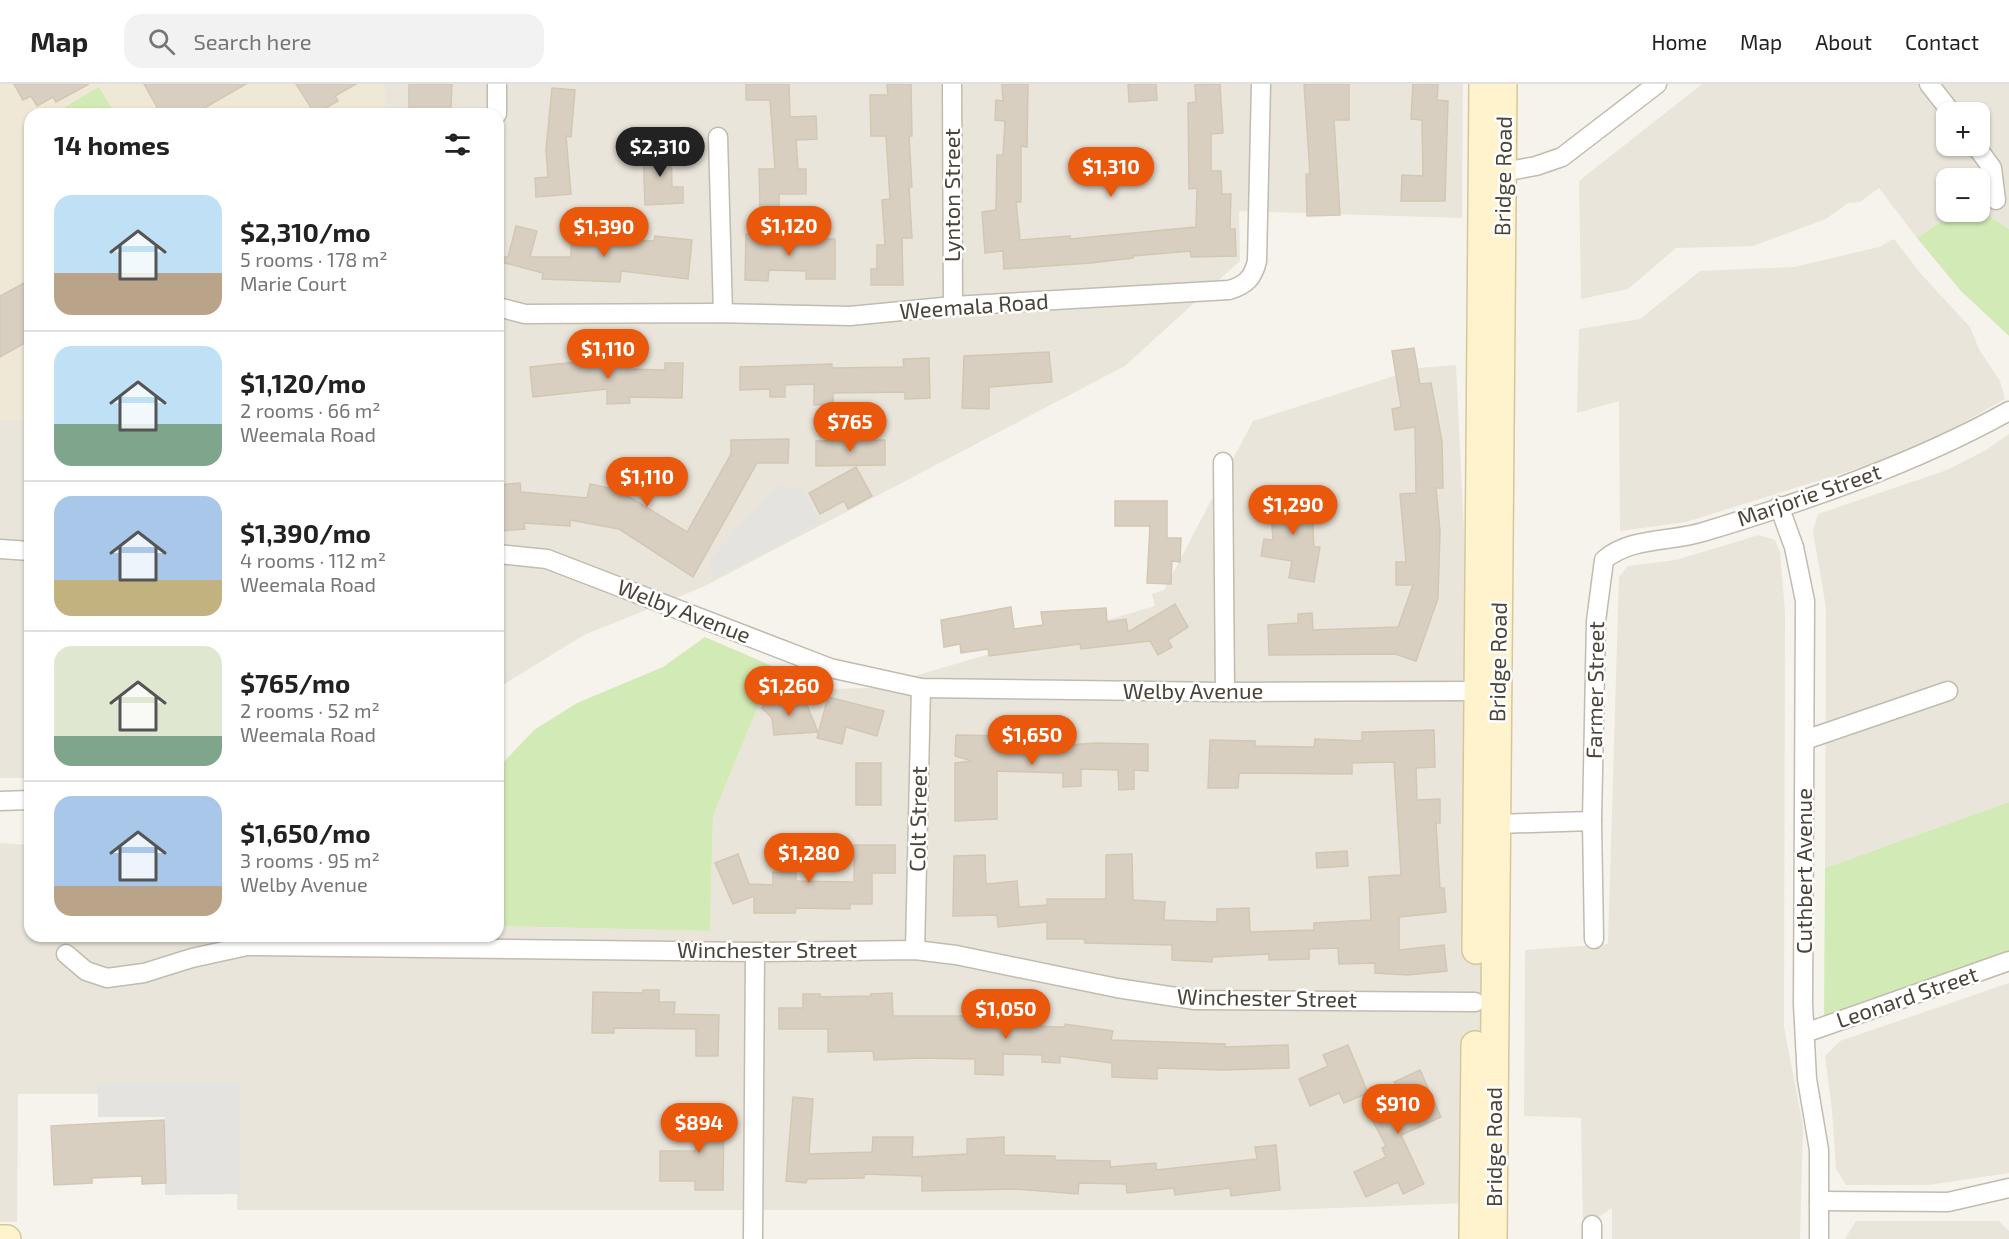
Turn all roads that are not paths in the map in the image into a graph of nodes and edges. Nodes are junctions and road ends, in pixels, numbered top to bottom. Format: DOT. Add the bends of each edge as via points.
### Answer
graph roads {
  1 [pos="498,84"];
  2 [pos="952,84"];
  3 [pos="1262,84"];
  4 [pos="1483,84"];
  5 [pos="1503,84"];
  6 [pos="1657,84"];
  7 [pos="1929,84"];
  8 [pos="1943,102"];
  9 [pos="497,108"];
  10 [pos="718,137"];
  11 [pos="1983,156"];
  12 [pos="1492,174"];
  13 [pos="1996,200"];
  14 [pos="953,306"];
  15 [pos="504,309"];
  16 [pos="723,313"];
  17 [pos="2009,411"];
  18 [pos="1223,462"];
  19 [pos="1779,506"];
  20 [pos="0,549"];
  21 [pos="24,551"];
  22 [pos="504,555"];
  23 [pos="1604,560"];
  24 [pos="921,688"];
  25 [pos="1488,691"];
  26 [pos="1948,691"];
  27 [pos="1225,692"];
  28 [pos="1805,740"];
  29 [pos="24,800"];
  30 [pos="0,801"];
  31 [pos="1592,821"];
  32 [pos="1496,824"];
  33 [pos="1594,939"];
  34 [pos="915,950"];
  35 [pos="755,952"];
  36 [pos="66,954"];
  37 [pos="2009,961"];
  38 [pos="1485,1002"];
  39 [pos="1805,1033"];
  40 [pos="2009,1188"];
  41 [pos="1819,1201"];
  42 [pos="0,1239"];
  43 [pos="7,1239"];
  44 [pos="753,1239"];
  45 [pos="1473,1239"];
  46 [pos="1493,1239"];
  47 [pos="1819,1239"];
  1 -- 9 [label="street"];
  2 -- 14 [label="street, Lynton Street"];
  3 -- 14 [label="street, Weemala Road" via="1260,244 1254,272 1244,285 1229,290"];
  4 -- 12 [label="main road, Bridge Road"];
  5 -- 12 [label="main road, Bridge Road"];
  6 -- 12 [label="street" via="1562,157"];
  7 -- 8 [label="street"];
  10 -- 16 [label="street"];
  11 -- 13 [label="street" via="1992,168"];
  12 -- 25 [label="main road, Bridge Road"];
  14 -- 16 [label="street, Weemala Road" via="850,316"];
  15 -- 16 [label="street, Weemala Road" via="525,314"];
  17 -- 19 [label="street, Marjorie Street" via="1917,458"];
  18 -- 27 [label="street"];
  19 -- 23 [label="street, Marjorie Street" via="1701,533 1624,546"];
  19 -- 28 [label="street, Cuthbert Avenue" via="1794,548 1805,601"];
  20 -- 21 [label="street"];
  22 -- 24 [label="street, Welby Avenue" via="546,559 830,668"];
  23 -- 31 [label="street, Farmer Street" via="1597,601"];
  24 -- 27 [label="street, Welby Avenue"];
  24 -- 34 [label="street, Colt Street"];
  25 -- 27 [label="street, Welby Avenue"];
  25 -- 32 [label="main road, Bridge Road"];
  25 -- 38 [label="main road, Bridge Road"];
  26 -- 28 [label="street"];
  28 -- 39 [label="street, Cuthbert Avenue"];
  29 -- 30 [label="street"];
  31 -- 32 [label="street"];
  31 -- 33 [label="street, Farmer Street"];
  32 -- 38 [label="main road, Bridge Road"];
  34 -- 35 [label="street, Winchester Street"];
  34 -- 38 [label="street, Winchester Street" via="1195,1000"];
  35 -- 36 [label="street, Winchester Street" via="247,946 107,978 86,971"];
  35 -- 44 [label="street"];
  37 -- 39 [label="street, Leonard Street"];
  38 -- 45 [label="main road, Bridge Road"];
  38 -- 46 [label="main road, Bridge Road"];
  39 -- 41 [label="street, Cuthbert Avenue" via="1807,1079 1819,1150"];
  40 -- 41 [label="street" via="1948,1202"];
  41 -- 47 [label="street, Cuthbert Avenue"];
  42 -- 43 [label="main road"];
}
